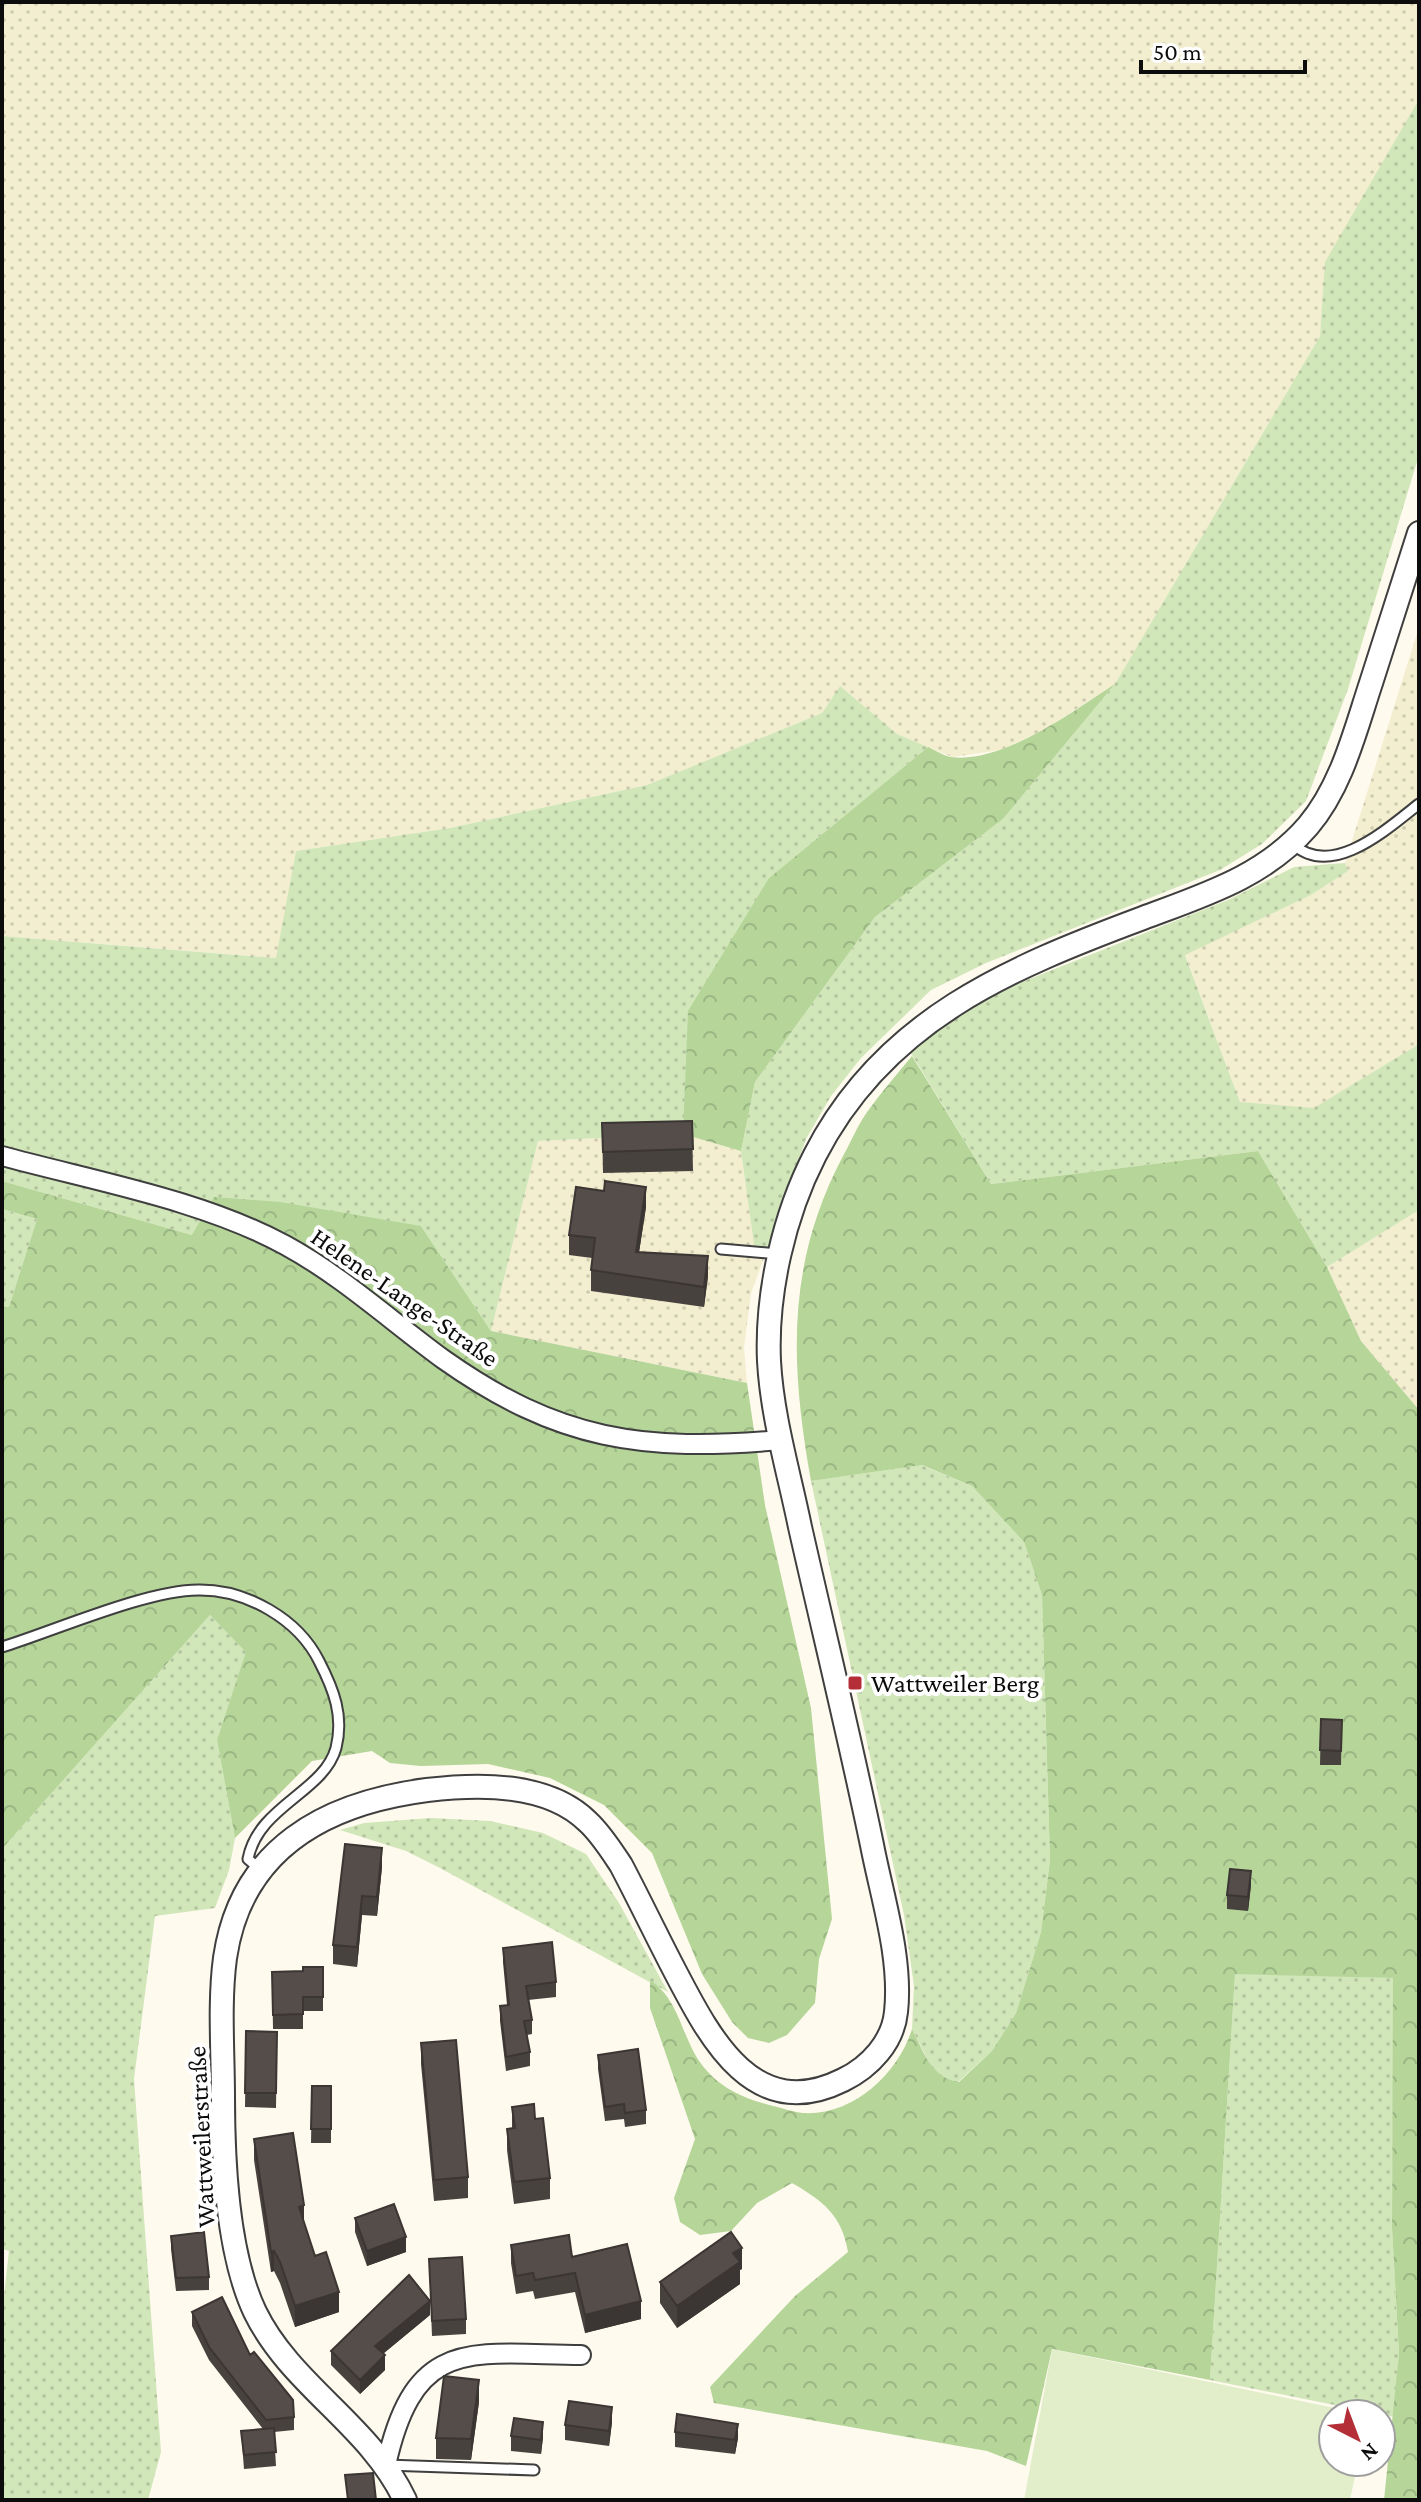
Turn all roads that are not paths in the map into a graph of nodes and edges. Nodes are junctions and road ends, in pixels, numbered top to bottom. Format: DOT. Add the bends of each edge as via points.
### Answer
graph roads {
  1 [pos="1419,533"];
  2 [pos="1419,804"];
  3 [pos="1291,842"];
  4 [pos="2,1156"];
  5 [pos="721,1249"];
  6 [pos="780,1254"];
  7 [pos="781,1440"];
  8 [pos="2,1647"];
  9 [pos="262,1871"];
  10 [pos="581,2355"];
  11 [pos="386,2465"];
  12 [pos="534,2470"];
  13 [pos="405,2500"];
  1 -- 3 [label="street" via="1334,786"];
  2 -- 3 [label="lane" via="1371,838 1331,857 1313,856"];
  3 -- 6 [label="street" via="1241,880 1083,940 953,1002 904,1039 872,1070 828,1131 811,1163"];
  4 -- 7 [label="street, Helene-Lange-Straße" via="253,1229 310,1261 477,1381 550,1420 649,1444"];
  5 -- 6 [label="lane"];
  6 -- 7 [label="street" via="769,1357"];
  7 -- 9 [label="street, Wattweilerstraße" via="893,1961 892,2028 885,2045 855,2074 833,2085 785,2090 764,2085 727,2059 700,2019 621,1865 586,1820 562,1803 489,1786 460,1786 357,1804 305,1827"];
  8 -- 9 [label="lane" via="149,1599 197,1589 248,1600 297,1630 325,1672 342,1720 330,1766 287,1800 251,1848 248,1859"];
  9 -- 11 [label="street, Wattweilerstraße" via="237,1914 225,1959 223,2125 236,2247 253,2308 271,2342"];
  10 -- 11 [label="street" via="474,2354 435,2366 404,2405"];
  11 -- 12 [label="lane"];
  11 -- 13 [label="street, Wattweilerstraße"];
}
